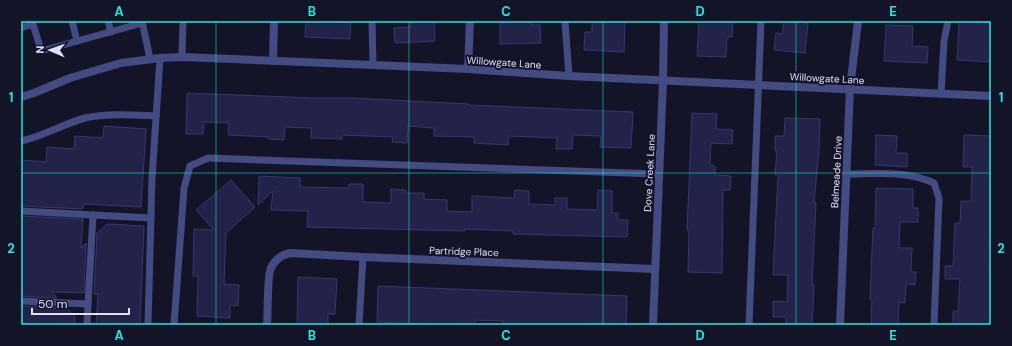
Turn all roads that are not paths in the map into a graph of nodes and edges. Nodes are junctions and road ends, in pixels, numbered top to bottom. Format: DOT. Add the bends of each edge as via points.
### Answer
graph roads {
  1 [pos="72,21"];
  2 [pos="108,21"];
  3 [pos="183,21"];
  4 [pos="274,21"];
  5 [pos="372,21"];
  6 [pos="470,21"];
  7 [pos="565,21"];
  8 [pos="664,21"];
  9 [pos="761,21"];
  10 [pos="858,21"];
  11 [pos="948,21"];
  12 [pos="142,22"];
  13 [pos="33,23"];
  14 [pos="21,28"];
  15 [pos="111,32"];
  16 [pos="77,41"];
  17 [pos="182,57"];
  18 [pos="160,58"];
  19 [pos="150,59"];
  20 [pos="273,61"];
  21 [pos="373,65"];
  22 [pos="468,69"];
  23 [pos="569,76"];
  24 [pos="663,81"];
  25 [pos="758,85"];
  26 [pos="850,88"];
  27 [pos="941,94"];
  28 [pos="991,96"];
  29 [pos="21,97"];
  30 [pos="156,116"];
  31 [pos="21,140"];
  32 [pos="658,174"];
  33 [pos="845,174"];
  34 [pos="21,211"];
  35 [pos="93,215"];
  36 [pos="151,218"];
  37 [pos="363,258"];
  38 [pos="655,269"];
  39 [pos="21,301"];
  40 [pos="88,304"];
  41 [pos="87,325"];
  42 [pos="148,325"];
  43 [pos="174,325"];
  44 [pos="267,325"];
  45 [pos="359,325"];
  46 [pos="653,325"];
  47 [pos="749,325"];
  48 [pos="840,325"];
  49 [pos="934,325"];
  1 -- 16 [label="lane"];
  2 -- 15 [label="lane"];
  3 -- 17 [label="lane"];
  4 -- 20 [label="street"];
  5 -- 21 [label="lane"];
  6 -- 22 [label="street"];
  7 -- 23 [label="lane"];
  8 -- 24 [label="street, Dove Creek Lane"];
  9 -- 25 [label="lane"];
  10 -- 26 [label="street, Belmeade Drive"];
  11 -- 27 [label="lane" via="944,41"];
  12 -- 15 [label="lane"];
  12 -- 19 [label="lane"];
  13 -- 14 [label="lane"];
  13 -- 16 [label="lane" via="40,47 45,50"];
  15 -- 16 [label="lane"];
  17 -- 18 [label="street, Willowgate Lane"];
  17 -- 20 [label="street, Willowgate Lane"];
  18 -- 19 [label="street, Willowgate Lane"];
  18 -- 30 [label="lane"];
  19 -- 29 [label="street, Willowgate Lane" via="121,63 70,78"];
  20 -- 21 [label="street, Willowgate Lane"];
  21 -- 22 [label="street, Willowgate Lane"];
  22 -- 23 [label="street, Willowgate Lane"];
  23 -- 24 [label="street, Willowgate Lane"];
  24 -- 25 [label="street, Willowgate Lane"];
  24 -- 32 [label="street, Dove Creek Lane"];
  25 -- 26 [label="street, Willowgate Lane"];
  25 -- 47 [label="lane"];
  26 -- 27 [label="street, Willowgate Lane"];
  26 -- 33 [label="street, Belmeade Drive"];
  27 -- 28 [label="street, Willowgate Lane"];
  30 -- 31 [label="lane" via="124,114 85,118 42,135"];
  30 -- 36 [label="lane"];
  32 -- 38 [label="street, Dove Creek Lane"];
  32 -- 43 [label="lane" via="208,158 190,166 184,188"];
  33 -- 48 [label="street, Belmeade Drive"];
  33 -- 49 [label="lane" via="899,174 934,183 939,198"];
  34 -- 35 [label="lane"];
  35 -- 36 [label="lane"];
  35 -- 40 [label="lane"];
  36 -- 42 [label="lane"];
  37 -- 38 [label="street, Partridge Place"];
  37 -- 44 [label="street, Partridge Place" via="283,254 270,269"];
  37 -- 45 [label="lane"];
  38 -- 46 [label="street, Dove Creek Lane"];
  39 -- 40 [label="lane"];
  40 -- 41 [label="lane"];
}
